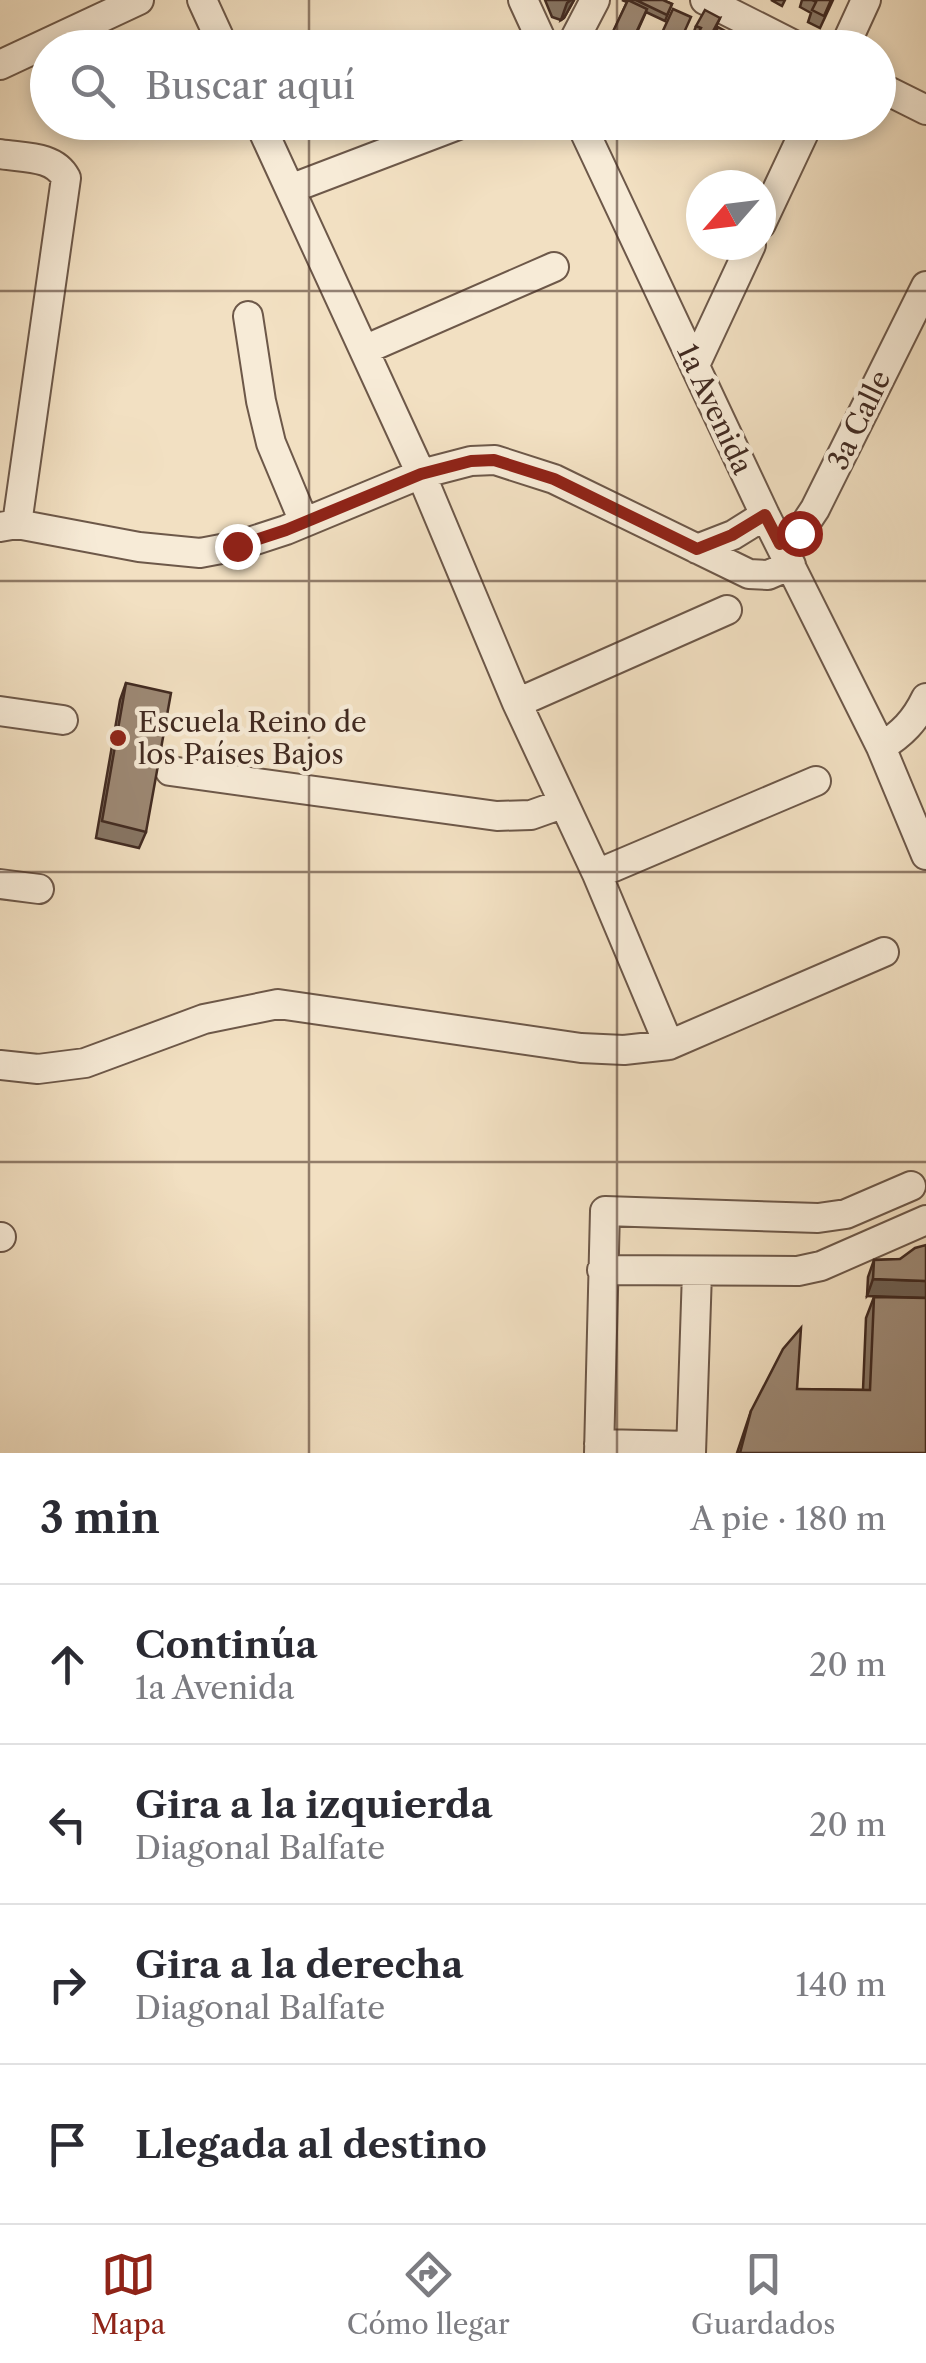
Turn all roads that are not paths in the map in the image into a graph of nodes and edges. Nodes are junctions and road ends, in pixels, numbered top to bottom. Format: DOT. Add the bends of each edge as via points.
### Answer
graph roads {
  1 [pos="139,0"];
  2 [pos="202,0"];
  3 [pos="523,0"];
  4 [pos="596,0"];
  5 [pos="705,0"];
  6 [pos="866,0"];
  7 [pos="75,30"];
  8 [pos="216,30"];
  9 [pos="537,30"];
  10 [pos="580,30"];
  11 [pos="764,30"];
  12 [pos="852,30"];
  13 [pos="30,51"];
  14 [pos="0,65"];
  15 [pos="896,95"];
  16 [pos="926,110"];
  17 [pos="267,140"];
  18 [pos="419,140"];
  19 [pos="589,140"];
  20 [pos="801,140"];
  21 [pos="0,154"];
  22 [pos="290,189"];
  23 [pos="776,192"];
  24 [pos="744,260"];
  25 [pos="554,267"];
  26 [pos="926,286"];
  27 [pos="248,316"];
  28 [pos="364,350"];
  29 [pos="695,364"];
  30 [pos="421,474"];
  31 [pos="765,515"];
  32 [pos="6,521"];
  33 [pos="304,522"];
  34 [pos="697,549"];
  35 [pos="786,554"];
  36 [pos="727,610"];
  37 [pos="926,698"];
  38 [pos="517,703"];
  39 [pos="0,711"];
  40 [pos="63,720"];
  41 [pos="881,748"];
  42 [pos="170,771"];
  43 [pos="816,781"];
  44 [pos="562,804"];
  45 [pos="926,855"];
  46 [pos="597,874"];
  47 [pos="0,884"];
  48 [pos="39,889"];
  49 [pos="884,952"];
  50 [pos="669,1044"];
  51 [pos="0,1065"];
  52 [pos="911,1186"];
  53 [pos="926,1220"];
  54 [pos="602,1270"];
  55 [pos="696,1272"];
  56 [pos="599,1449"];
  57 [pos="691,1450"];
  1 -- 7 [label="street"];
  2 -- 8 [label="street"];
  3 -- 9 [label="street"];
  4 -- 10 [label="street"];
  5 -- 11 [label="street"];
  6 -- 12 [label="street"];
  13 -- 14 [label="street"];
  15 -- 16 [label="street"];
  17 -- 22 [label="street"];
  18 -- 22 [label="street"];
  19 -- 29 [label="street, 1a Avenida"];
  20 -- 23 [label="street"];
  21 -- 32 [label="street" via="48,161 66,178"];
  22 -- 28 [label="street"];
  24 -- 29 [label="street"];
  25 -- 28 [label="street"];
  26 -- 35 [label="street, 3a Calle"];
  27 -- 33 [label="street" via="270,443"];
  28 -- 30 [label="street"];
  29 -- 31 [label="street, 1a Avenida"];
  30 -- 33 [label="street"];
  30 -- 34 [label="street" via="471,461 521,467"];
  30 -- 38 [label="street"];
  31 -- 34 [label="street"];
  31 -- 35 [label="street, 1a Avenida"];
  32 -- 33 [label="street" via="200,553"];
  34 -- 35 [label="street" via="758,576 768,576"];
  35 -- 41 [label="street, 1a Avenida"];
  36 -- 38 [label="street"];
  37 -- 41 [label="street" via="900,736"];
  38 -- 44 [label="street"];
  39 -- 40 [label="street"];
  41 -- 45 [label="street, 1a Avenida"];
  42 -- 44 [label="street" via="497,816 531,815"];
  43 -- 46 [label="street"];
  44 -- 46 [label="street"];
  46 -- 50 [label="street"];
  47 -- 48 [label="street"];
  49 -- 50 [label="street"];
  50 -- 51 [label="street" via="581,1048 278,1004 204,1018 85,1063"];
  52 -- 54 [label="street" via="846,1214 818,1218 605,1210"];
  53 -- 55 [label="street" via="821,1266"];
  54 -- 55 [label="street"];
  54 -- 56 [label="street"];
  55 -- 57 [label="street"];
  56 -- 57 [label="street"];
}
